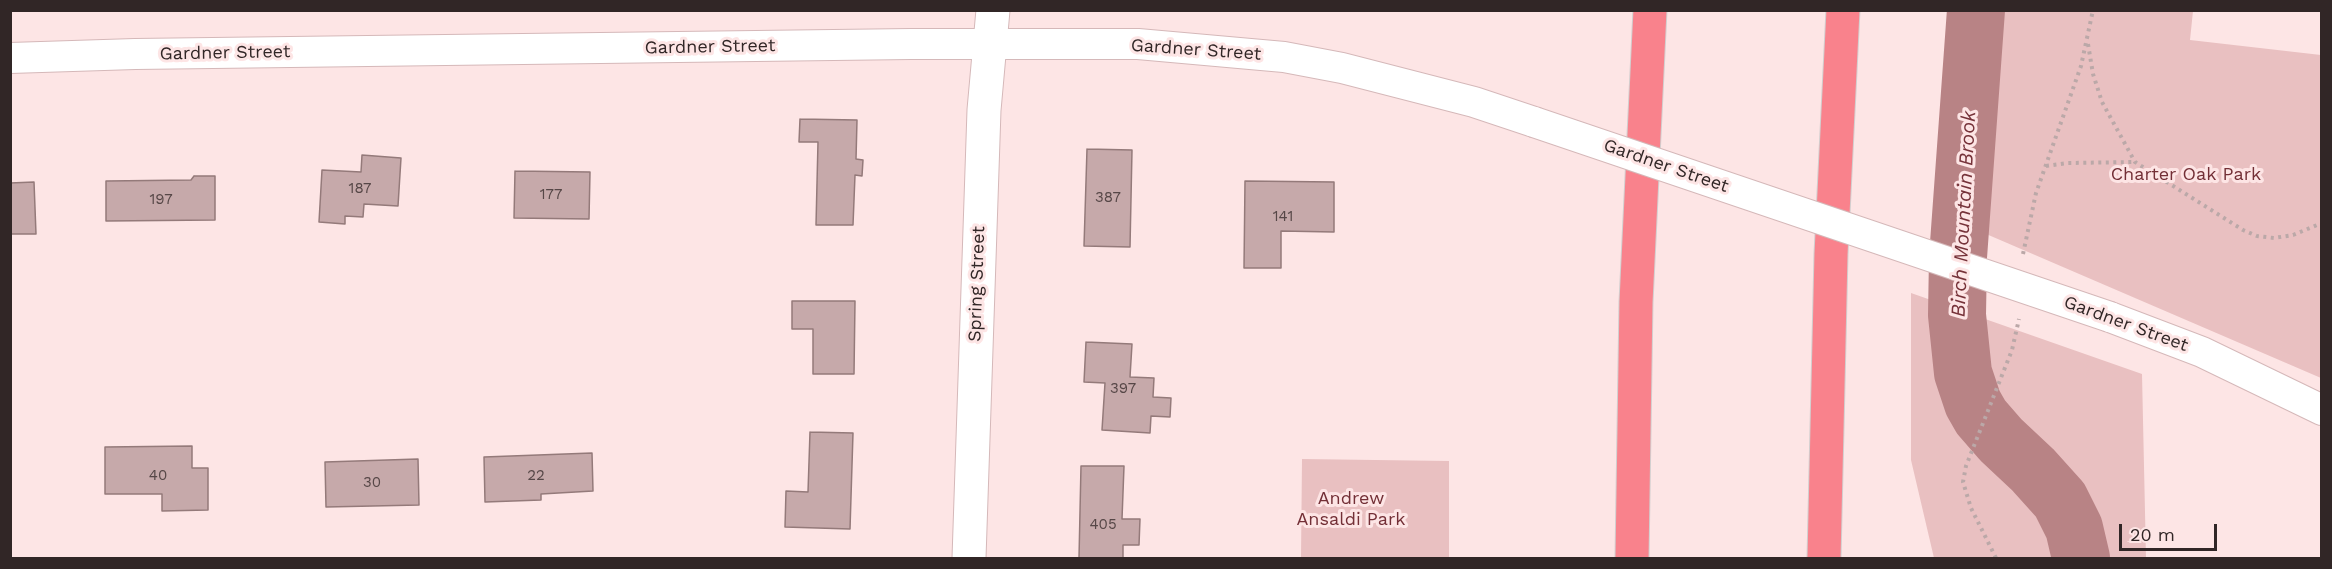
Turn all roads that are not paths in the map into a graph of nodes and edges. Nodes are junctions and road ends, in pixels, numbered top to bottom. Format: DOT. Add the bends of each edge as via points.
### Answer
graph roads {
  1 [pos="993,10"];
  2 [pos="1650,10"];
  3 [pos="1843,10"];
  4 [pos="989,44"];
  5 [pos="10,58"];
  6 [pos="2322,410"];
  7 [pos="969,558"];
  8 [pos="1632,558"];
  9 [pos="1824,558"];
  1 -- 4 [label="street, Spring Street"];
  2 -- 8 [label="highway" via="1637,290"];
  3 -- 9 [label="highway" via="1830,265"];
  4 -- 5 [label="street, Gardner Street"];
  4 -- 6 [label="street, Gardner Street, bridge" via="1138,44 1284,57 1406,83 1534,122 2110,317 2202,352"];
  4 -- 7 [label="street, Spring Street"];
}
